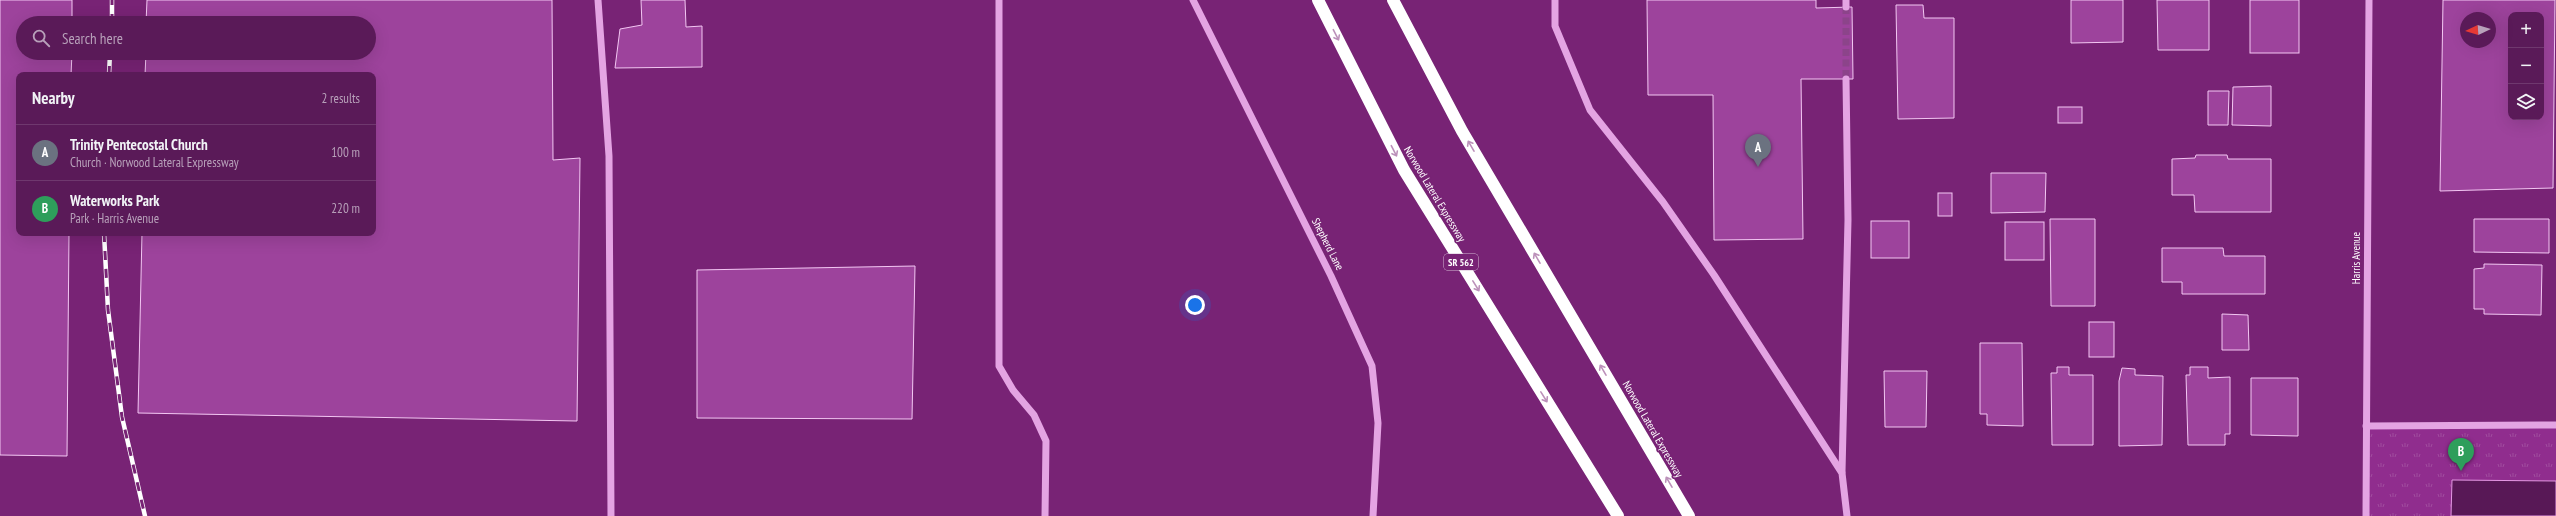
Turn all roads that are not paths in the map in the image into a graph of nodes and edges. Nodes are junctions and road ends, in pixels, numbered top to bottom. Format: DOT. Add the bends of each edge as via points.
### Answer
graph roads {
  1 [pos="598,0"];
  2 [pos="999,0"];
  3 [pos="1193,0"];
  4 [pos="1318,0"];
  5 [pos="1393,0"];
  6 [pos="1555,0"];
  7 [pos="2369,0"];
  8 [pos="1846,79"];
  9 [pos="2556,425"];
  10 [pos="2366,426"];
  11 [pos="1842,472"];
  12 [pos="612,516"];
  13 [pos="1045,516"];
  14 [pos="1373,516"];
  15 [pos="1618,516"];
  16 [pos="1689,516"];
  17 [pos="1847,516"];
  18 [pos="2366,516"];
  1 -- 12 [label="street" via="609,156"];
  2 -- 13 [label="street" via="999,366 1013,390 1034,415 1046,441"];
  3 -- 14 [label="street, Shepherd Lane" via="1331,276 1372,366 1378,423"];
  4 -- 15 [label="highway, Norwood Lateral Expressway / SR 562, one-way" via="1404,170"];
  16 -- 5 [label="highway, Norwood Lateral Expressway, one-way" via="1462,131"];
  6 -- 11 [label="street" via="1555,26 1590,110 1663,202 1714,275"];
  7 -- 10 [label="street, Harris Avenue"];
  8 -- 11 [label="street" via="1848,220"];
  9 -- 10 [label="street"];
  10 -- 18 [label="street, Harris Avenue"];
  11 -- 17 [label="street"];
}
